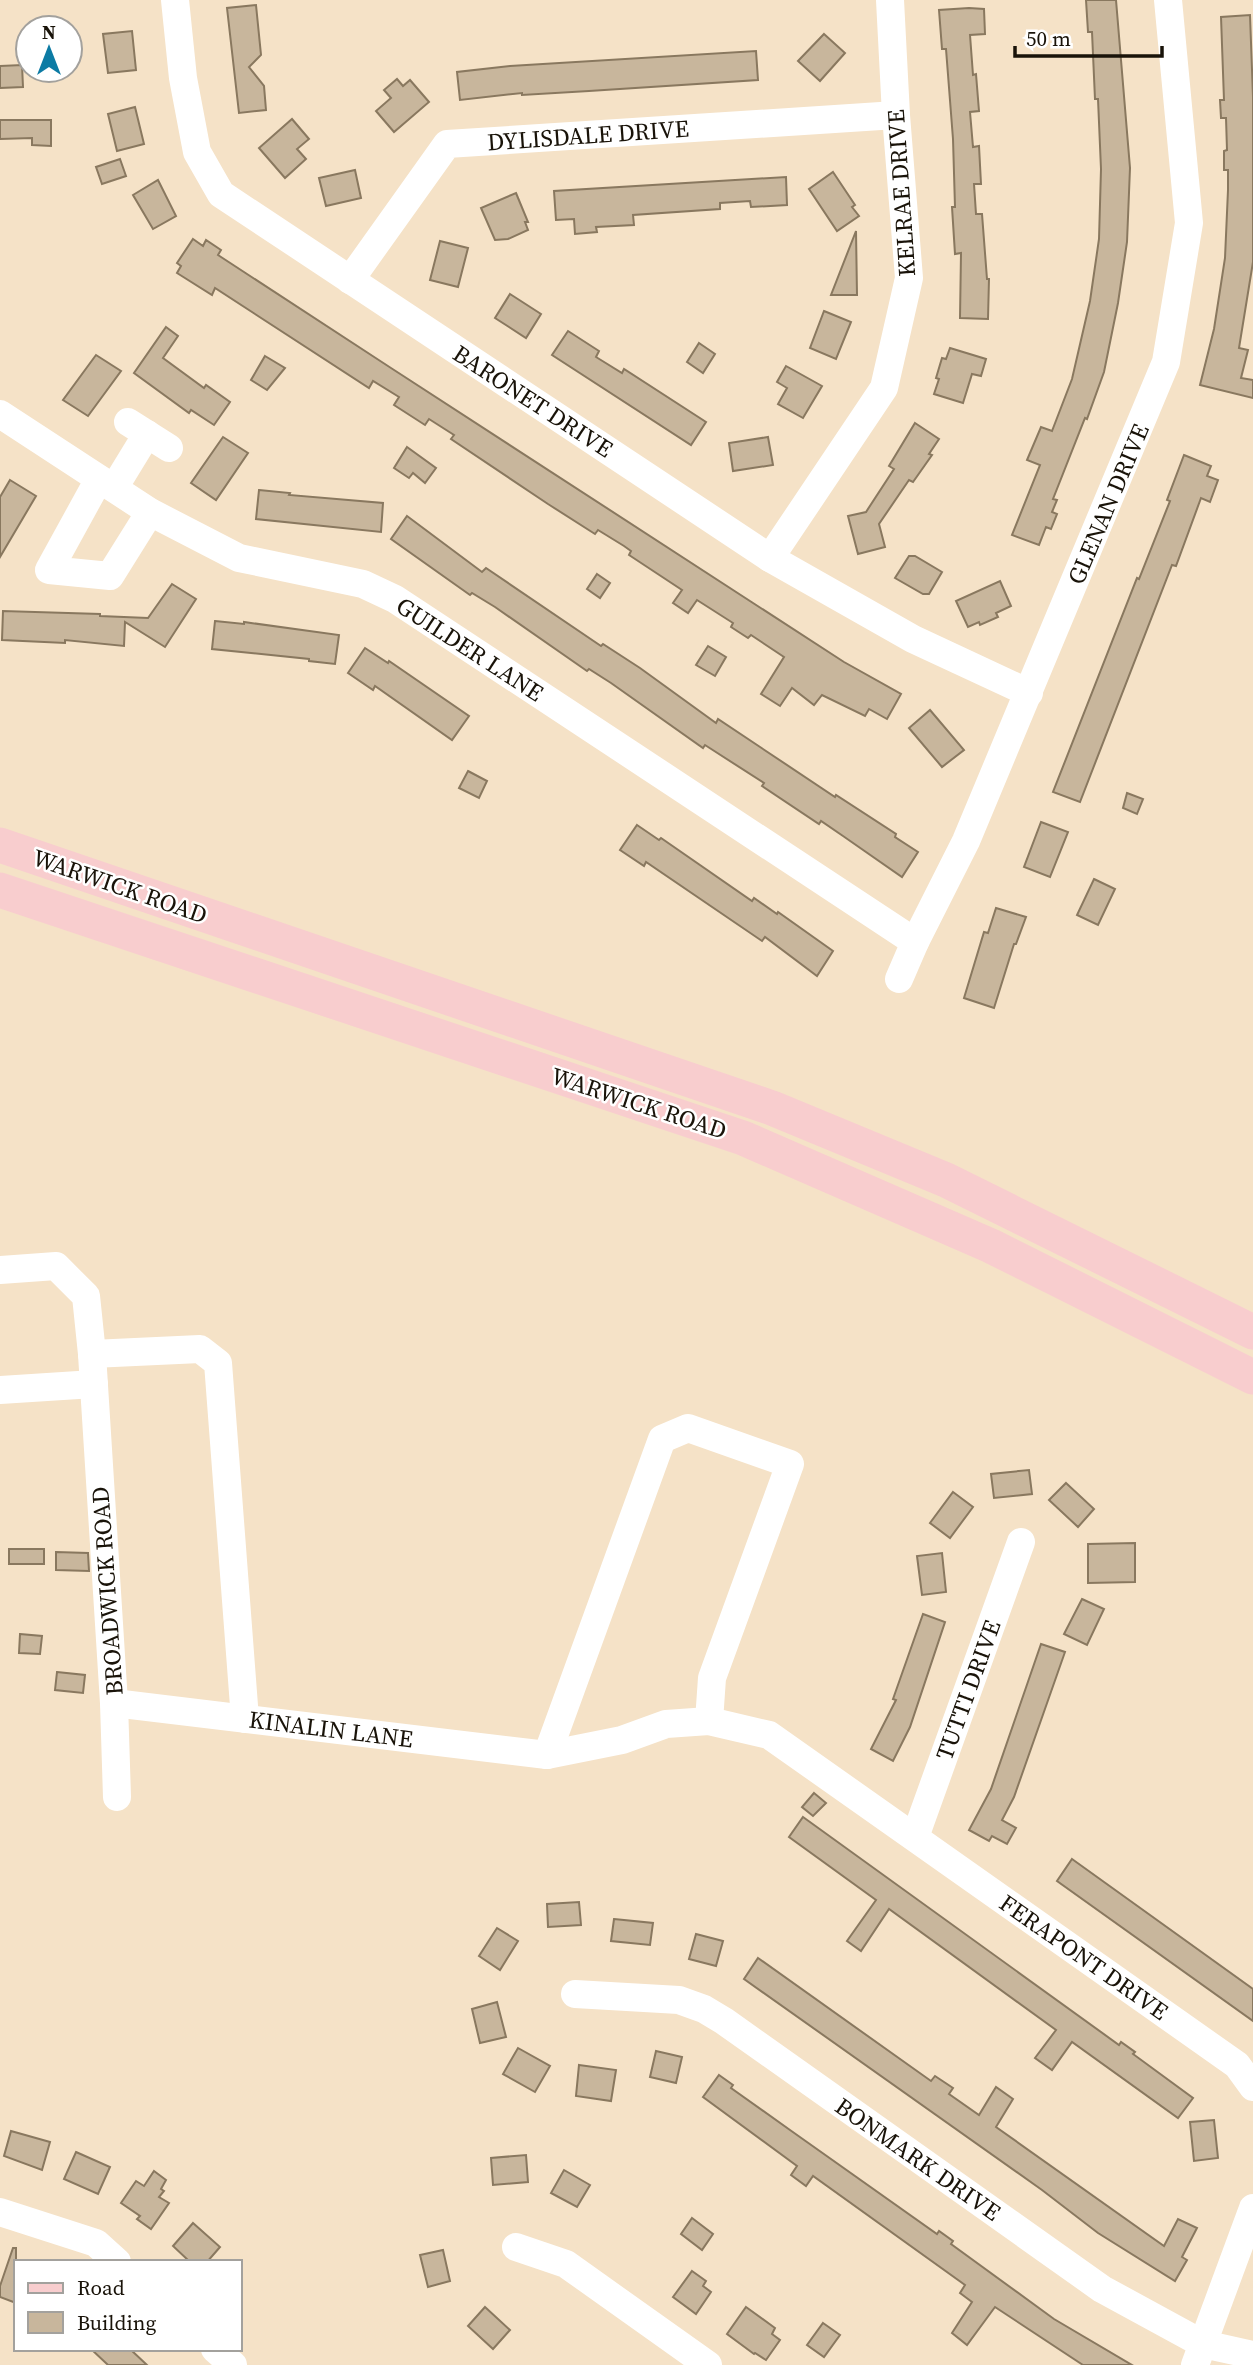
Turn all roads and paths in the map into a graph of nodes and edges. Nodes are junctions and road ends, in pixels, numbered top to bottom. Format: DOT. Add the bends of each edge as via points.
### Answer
graph roads {
  1 [pos="175,0"];
  2 [pos="890,0"];
  3 [pos="1168,0"];
  4 [pos="896,115"];
  5 [pos="350,280"];
  6 [pos="0,414"];
  7 [pos="148,435"];
  8 [pos="106,484"];
  9 [pos="150,512"];
  10 [pos="770,558"];
  11 [pos="1029,693"];
  12 [pos="0,845"];
  13 [pos="0,890"];
  14 [pos="915,942"];
  15 [pos="900,979"];
  16 [pos="0,1270"];
  17 [pos="1253,1332"];
  18 [pos="92,1354"];
  19 [pos="1253,1377"];
  20 [pos="94,1384"];
  21 [pos="0,1390"];
  22 [pos="1021,1542"];
  23 [pos="114,1703"];
  24 [pos="245,1719"];
  25 [pos="709,1721"];
  26 [pos="547,1755"];
  27 [pos="117,1797"];
  28 [pos="915,1837"];
  29 [pos="575,1994"];
  30 [pos="1252,2083"];
  31 [pos="1253,2208"];
  32 [pos="0,2212"];
  33 [pos="516,2247"];
  34 [pos="115,2260"];
  35 [pos="217,2351"];
  36 [pos="1199,2354"];
  37 [pos="1253,2355"];
  38 [pos="233,2365"];
  39 [pos="708,2365"];
  1 -- 5 [label="street, BARONET DRIVE" via="197,152 221,194"];
  2 -- 4 [label="street, KELRAE DRIVE"];
  3 -- 11 [label="street, GLENAN DRIVE" via="1189,223 1167,362"];
  4 -- 5 [label="street, DYLISDALE DRIVE" via="447,144"];
  4 -- 10 [label="street, KELRAE DRIVE" via="909,278 884,388"];
  5 -- 10 [label="street, BARONET DRIVE"];
  6 -- 8 [label="street, GUILDER LANE"];
  7 -- 8 [label="street"];
  8 -- 9 [label="street, GUILDER LANE"];
  8 -- 9 [label="street" via="49,570 110,576"];
  9 -- 14 [label="street, GUILDER LANE" via="239,558 363,584 396,599"];
  10 -- 11 [label="street, BARONET DRIVE" via="913,639"];
  11 -- 14 [label="street, GLENAN DRIVE" via="966,841"];
  12 -- 17 [label="main road, WARWICK ROAD" via="772,1108 946,1181"];
  13 -- 19 [label="main road, WARWICK ROAD" via="743,1138 991,1247"];
  14 -- 15 [label="street, GLENAN DRIVE"];
  16 -- 18 [label="street, BROADWICK ROAD" via="56,1266 86,1296"];
  18 -- 20 [label="street, BROADWICK ROAD"];
  18 -- 24 [label="street" via="200,1349 218,1363"];
  20 -- 21 [label="street"];
  20 -- 23 [label="street, BROADWICK ROAD"];
  22 -- 28 [label="street, TUTTI DRIVE"];
  23 -- 24 [label="street, KINALIN LANE"];
  23 -- 27 [label="street, BROADWICK ROAD"];
  24 -- 26 [label="street, KINALIN LANE"];
  25 -- 26 [label="street, KINALIN LANE" via="666,1724 622,1740"];
  25 -- 26 [label="street" via="712,1678 790,1464 688,1428 662,1439"];
  25 -- 28 [label="street, FERAPONT DRIVE" via="769,1735"];
  28 -- 30 [label="street, FERAPONT DRIVE" via="1237,2065"];
  29 -- 36 [label="street, BONMARK DRIVE" via="679,2000 704,2009"];
  31 -- 36 [label="street"];
  32 -- 34 [label="street" via="96,2243"];
  33 -- 39 [label="street" via="566,2264"];
  35 -- 38 [label="street"];
  36 -- 37 [label="street, BONMARK DRIVE"];
}
